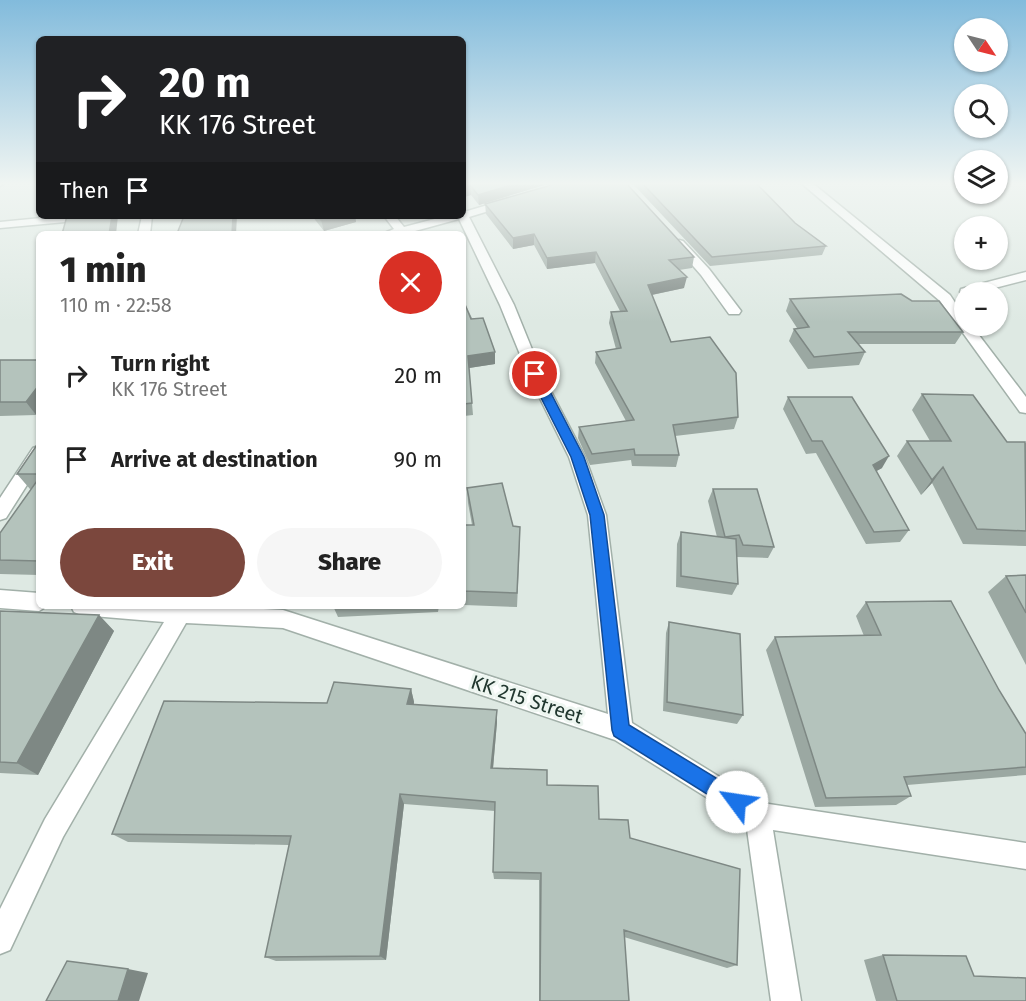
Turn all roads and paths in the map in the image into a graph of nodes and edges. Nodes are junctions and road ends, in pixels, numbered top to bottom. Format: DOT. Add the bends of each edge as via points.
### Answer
graph roads {
  1 [pos="400,229"];
  2 [pos="411,229"];
  3 [pos="468,229"];
  4 [pos="861,229"];
  5 [pos="402,231"];
  6 [pos="669,231"];
  7 [pos="1026,276"];
  8 [pos="1004,282"];
  9 [pos="954,296"];
  10 [pos="945,298"];
  11 [pos="954,310"];
  12 [pos="734,311"];
  13 [pos="973,336"];
  14 [pos="1026,408"];
  15 [pos="36,457"];
  16 [pos="0,513"];
  17 [pos="0,599"];
  18 [pos="36,602"];
  19 [pos="118,609"];
  20 [pos="283,612"];
  21 [pos="180,614"];
  22 [pos="621,730"];
  23 [pos="758,815"];
  24 [pos="1026,856"];
  25 [pos="0,940"];
  26 [pos="786,1001"];
  1 -- 5 [label="street"];
  2 -- 5 [label="street"];
  3 -- 22 [label="street" via="577,457 597,515"];
  4 -- 10 [label="street"];
  6 -- 12 [label="street"];
  7 -- 8 [label="street"];
  9 -- 10 [label="street"];
  10 -- 11 [label="street"];
  13 -- 14 [label="street"];
  15 -- 16 [label="street"];
  17 -- 18 [label="street"];
  19 -- 21 [label="street, KK 215 Street"];
  20 -- 21 [label="street, KK 215 Street"];
  20 -- 22 [label="street, KK 215 Street"];
  21 -- 25 [label="street" via="54,828"];
  22 -- 23 [label="street, KK 215 Street"];
  23 -- 24 [label="street, KK 215 Street"];
  23 -- 26 [label="street"];
}
